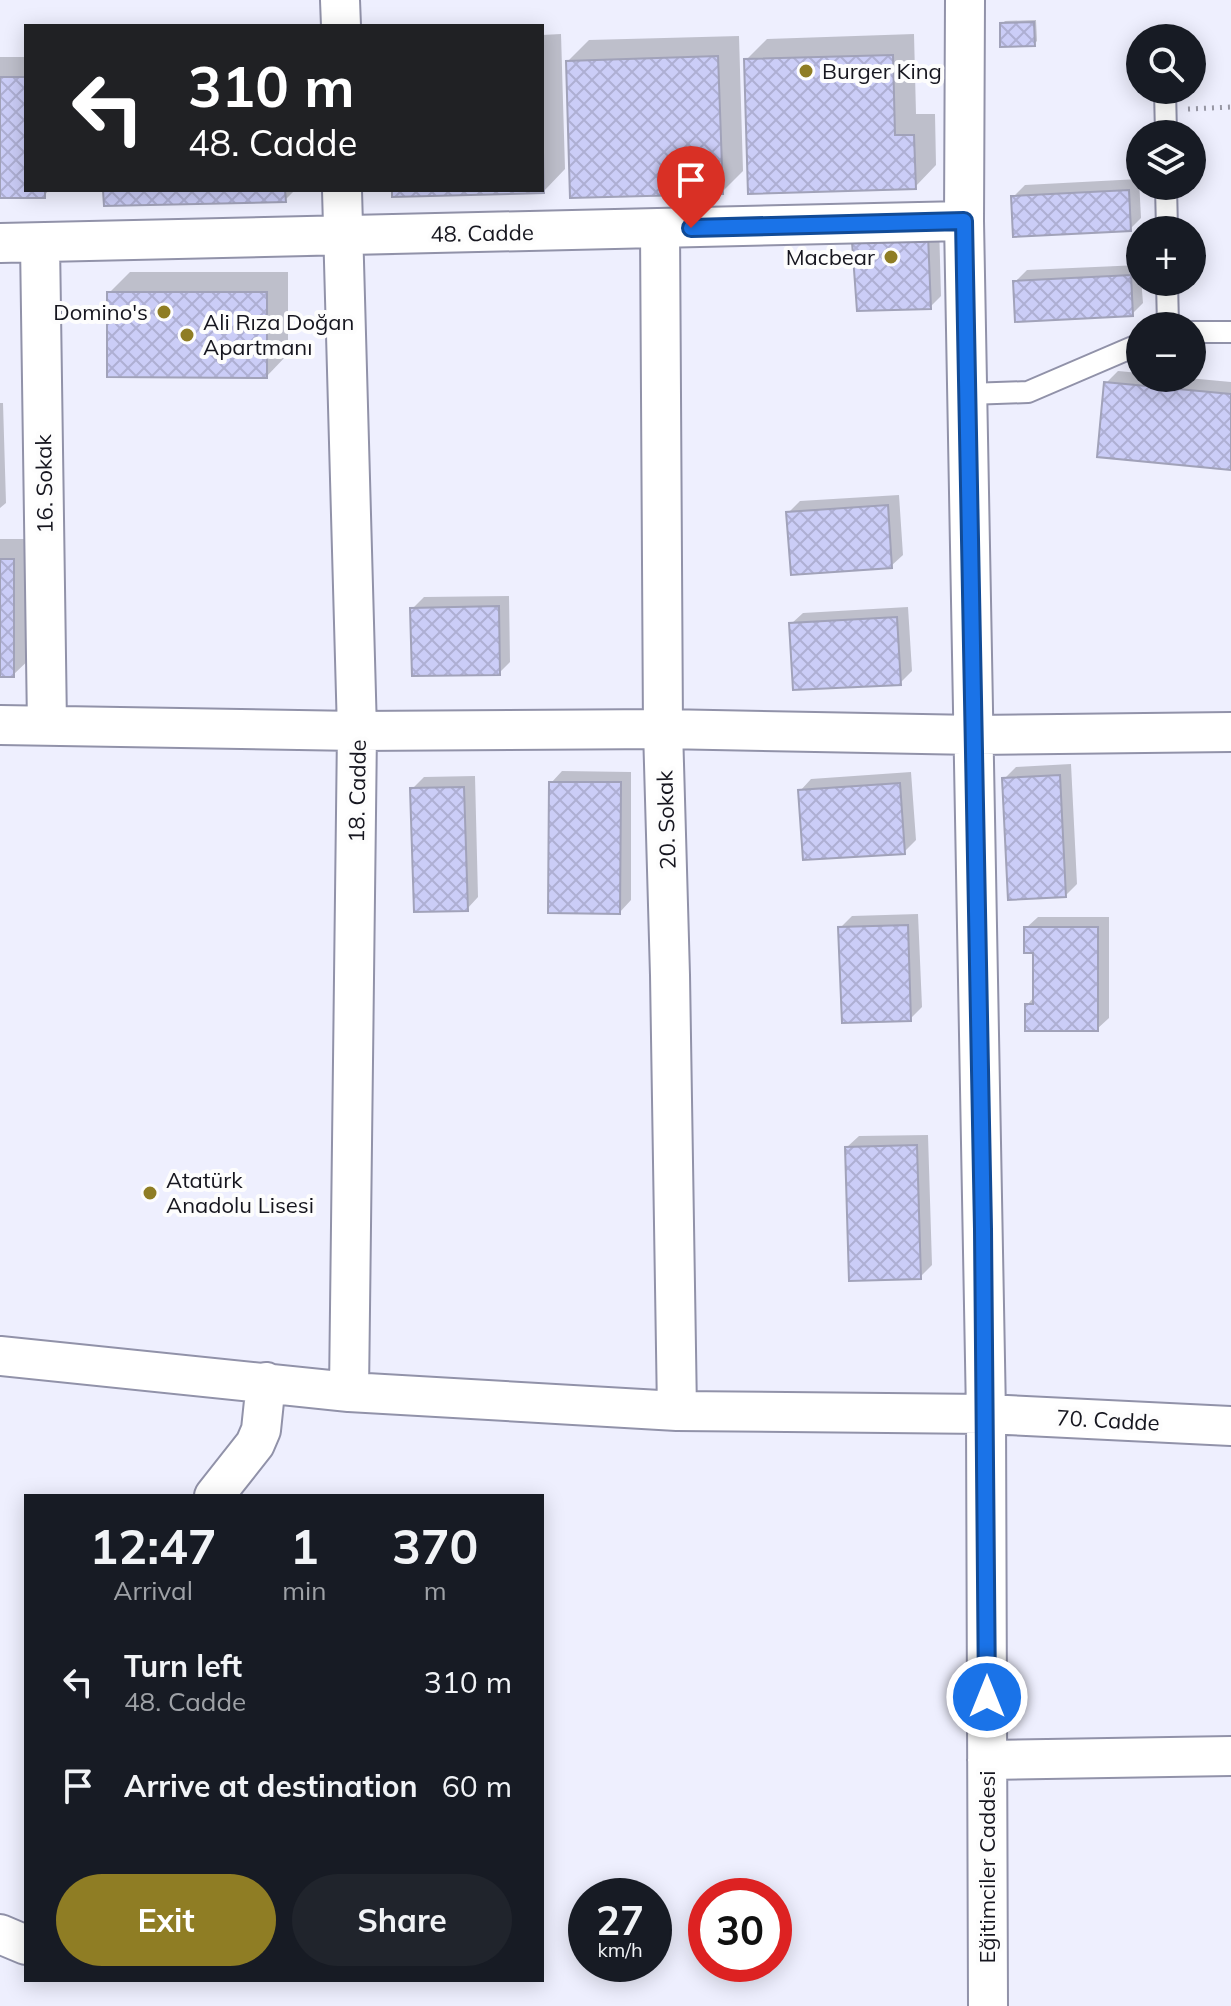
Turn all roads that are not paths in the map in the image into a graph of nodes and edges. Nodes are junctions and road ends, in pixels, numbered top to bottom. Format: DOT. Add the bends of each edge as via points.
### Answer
graph roads {
  1 [pos="340,0"];
  2 [pos="965,0"];
  3 [pos="341,24"];
  4 [pos="342,192"];
  5 [pos="964,221"];
  6 [pos="660,228"];
  7 [pos="343,236"];
  8 [pos="0,243"];
  9 [pos="40,243"];
  10 [pos="1206,332"];
  11 [pos="1231,332"];
  12 [pos="1126,350"];
  13 [pos="968,394"];
  14 [pos="0,725"];
  15 [pos="47,725"];
  16 [pos="663,729"];
  17 [pos="357,731"];
  18 [pos="1231,732"];
  19 [pos="975,735"];
  20 [pos="0,1356"];
  21 [pos="266,1382"];
  22 [pos="349,1392"];
  23 [pos="677,1411"];
  24 [pos="986,1414"];
  25 [pos="1231,1426"];
  26 [pos="216,1494"];
  27 [pos="1231,1756"];
  28 [pos="987,1760"];
  29 [pos="0,1934"];
  30 [pos="24,1944"];
  31 [pos="988,2006"];
  1 -- 3 [label="street"];
  2 -- 5 [label="street, Eğitimciler Caddesi"];
  4 -- 7 [label="street, 18. Cadde"];
  5 -- 6 [label="street, 48. Cadde"];
  5 -- 13 [label="street, Eğitimciler Caddesi"];
  6 -- 7 [label="street, 48. Cadde"];
  6 -- 16 [label="street, 20. Sokak"];
  7 -- 9 [label="street, 48. Cadde"];
  7 -- 17 [label="street, 18. Cadde"];
  8 -- 9 [label="street, 48. Cadde"];
  9 -- 15 [label="street, 16. Sokak"];
  10 -- 11 [label="lane"];
  12 -- 13 [label="lane" via="1028,392"];
  13 -- 19 [label="street, Eğitimciler Caddesi"];
  14 -- 15 [label="street"];
  15 -- 17 [label="street"];
  16 -- 17 [label="street"];
  16 -- 19 [label="street"];
  16 -- 23 [label="street, 20. Sokak"];
  17 -- 22 [label="street, 18. Cadde"];
  18 -- 19 [label="street"];
  19 -- 24 [label="street, Eğitimciler Caddesi"];
  20 -- 21 [label="street, 70. Cadde"];
  21 -- 22 [label="street, 70. Cadde"];
  21 -- 26 [label="street" via="255,1444"];
  22 -- 23 [label="street, 70. Cadde"];
  23 -- 24 [label="street, 70. Cadde"];
  24 -- 25 [label="street, 70. Cadde"];
  24 -- 28 [label="street, Eğitimciler Caddesi"];
  27 -- 28 [label="street"];
  28 -- 31 [label="street, Eğitimciler Caddesi"];
  29 -- 30 [label="street"];
}
